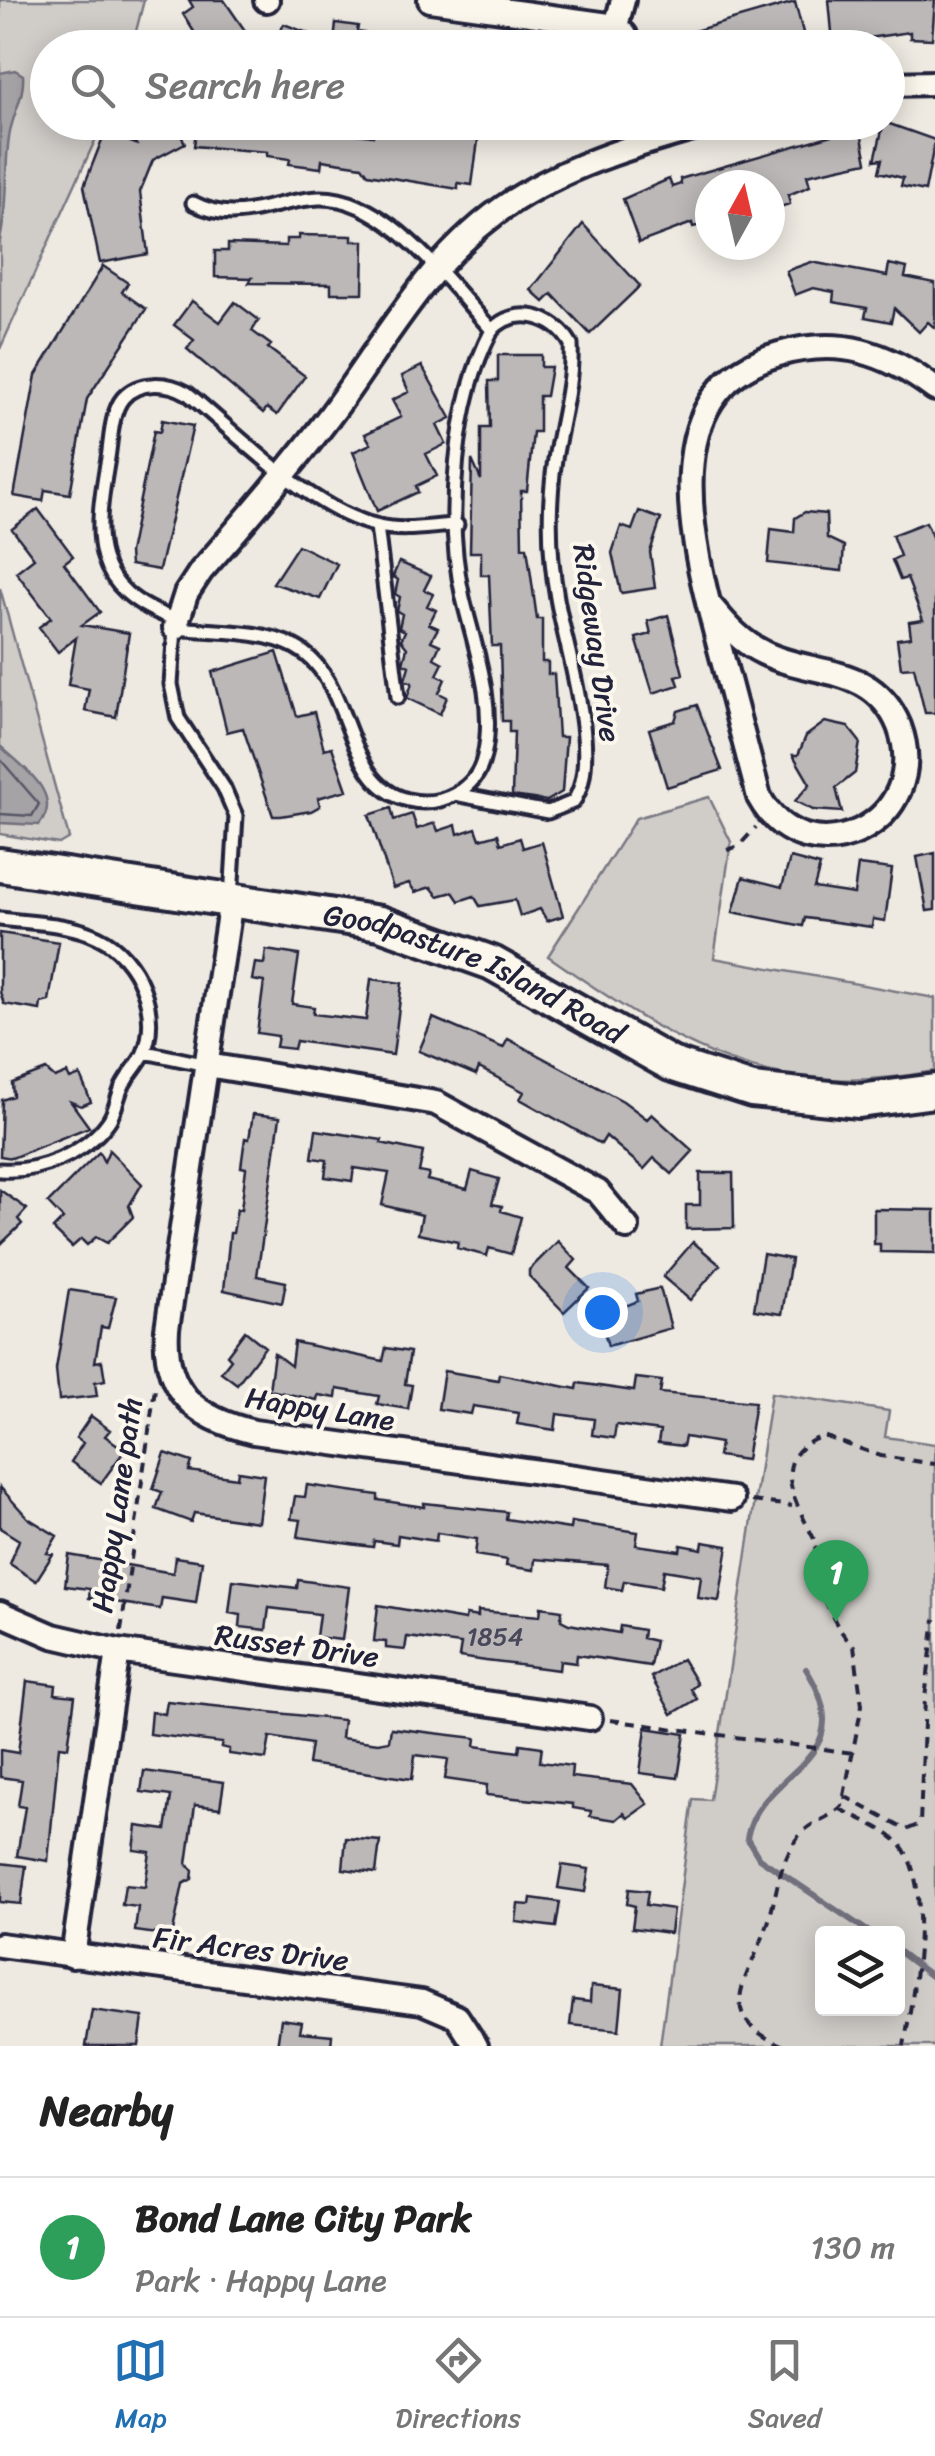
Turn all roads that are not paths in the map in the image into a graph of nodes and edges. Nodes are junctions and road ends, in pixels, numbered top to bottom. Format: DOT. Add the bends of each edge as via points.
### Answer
graph roads {
  1 [pos="430,0"];
  2 [pos="624,0"];
  3 [pos="616,26"];
  4 [pos="620,30"];
  5 [pos="935,83"];
  6 [pos="905,84"];
  7 [pos="634,140"];
  8 [pos="193,202"];
  9 [pos="435,268"];
  10 [pos="492,330"];
  11 [pos="935,389"];
  12 [pos="285,473"];
  13 [pos="457,524"];
  14 [pos="377,526"];
  15 [pos="708,603"];
  16 [pos="176,624"];
  17 [pos="398,696"];
  18 [pos="456,794"];
  19 [pos="0,864"];
  20 [pos="231,900"];
  21 [pos="0,919"];
  22 [pos="145,1052"];
  23 [pos="207,1065"];
  24 [pos="935,1091"];
  25 [pos="0,1170"];
  26 [pos="627,1227"];
  27 [pos="732,1499"];
  28 [pos="0,1613"];
  29 [pos="118,1650"];
  30 [pos="590,1718"];
  31 [pos="0,1946"];
  32 [pos="73,1956"];
  33 [pos="476,2046"];
  1 -- 3 [label="street"];
  2 -- 3 [label="street"];
  3 -- 4 [label="street"];
  5 -- 6 [label="street"];
  7 -- 9 [label="street" via="514,200"];
  8 -- 9 [label="lane" via="224,215 308,199 342,200 379,216"];
  9 -- 10 [label="lane"];
  9 -- 12 [label="street"];
  10 -- 13 [label="lane" via="462,421"];
  10 -- 18 [label="lane, Ridgeway Drive" via="505,318 524,315 554,324 570,344 551,530 584,774 573,802 548,812"];
  11 -- 15 [label="street" via="882,354 826,346 770,357 730,382 704,420 691,469 691,530"];
  12 -- 14 [label="lane, Ridgeway Drive" via="331,507"];
  12 -- 16 [label="street" via="201,572"];
  12 -- 16 [label="lane, Ridgeway Drive" via="182,390 149,385 121,401 99,510 101,555 126,594"];
  13 -- 14 [label="lane, Ridgeway Drive"];
  13 -- 18 [label="lane" via="460,585 487,730 478,774"];
  14 -- 17 [label="lane"];
  15 -- 15 [label="street" via="766,809 812,837 871,828 900,790 906,763 890,710 839,672 761,652"];
  16 -- 18 [label="lane, Ridgeway Drive" via="300,650 330,681 380,786 417,801"];
  16 -- 20 [label="lane" via="170,684 178,718 236,816"];
  19 -- 20 [label="street, Goodpasture Island Road"];
  20 -- 23 [label="street"];
  20 -- 24 [label="street, Goodpasture Island Road" via="348,916 438,942 533,982 630,1043 710,1079 819,1100"];
  21 -- 22 [label="lane" via="83,933 120,951 150,1006"];
  22 -- 23 [label="lane"];
  22 -- 25 [label="lane" via="110,1121 84,1146 52,1162"];
  23 -- 26 [label="street" via="436,1103 598,1192"];
  23 -- 27 [label="street, Happy Lane" via="167,1329 168,1369 188,1400 236,1428"];
  28 -- 29 [label="street, Russet Drive" via="53,1636"];
  29 -- 30 [label="street, Russet Drive"];
  29 -- 32 [label="street"];
  31 -- 32 [label="street, Fir Acres Drive"];
  32 -- 33 [label="street, Fir Acres Drive" via="422,2002 457,2017"];
}
